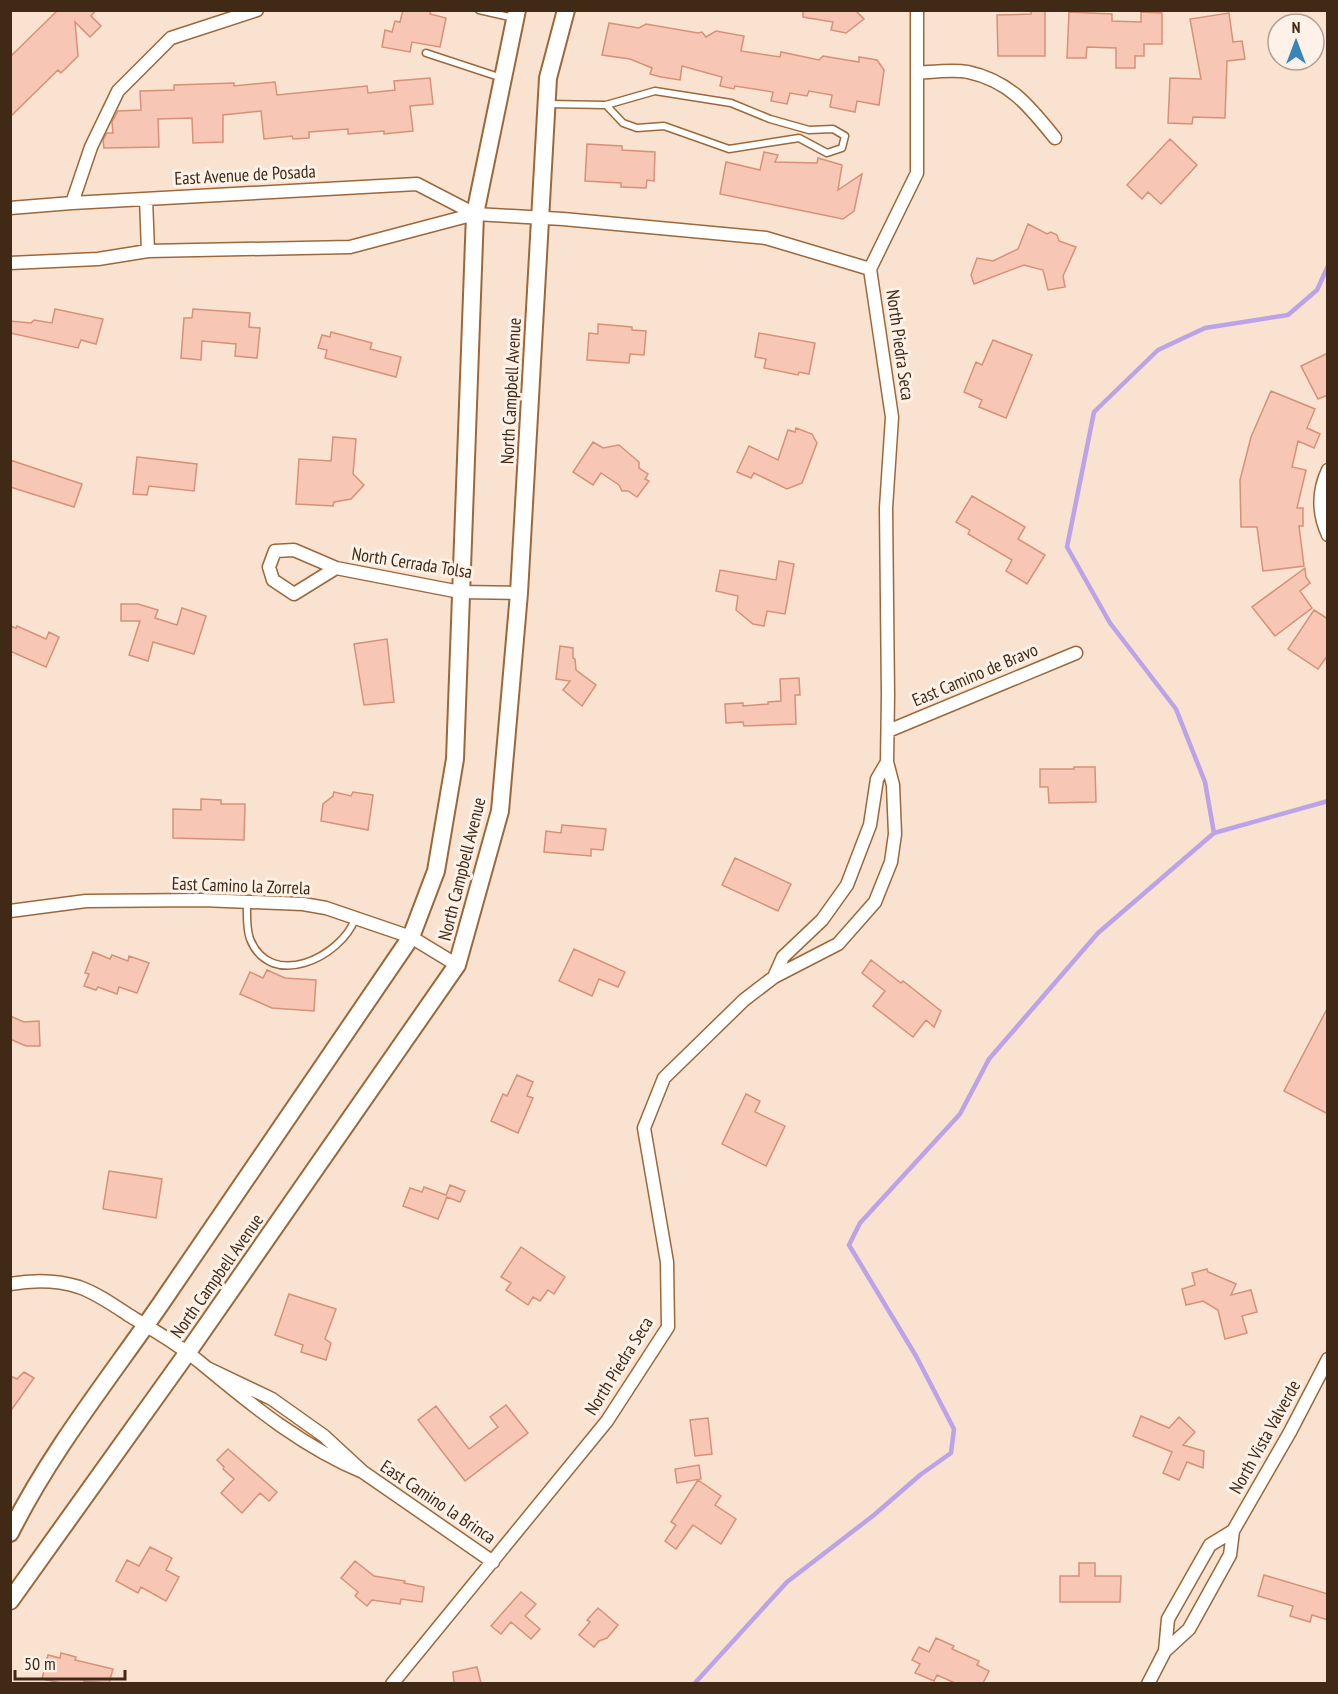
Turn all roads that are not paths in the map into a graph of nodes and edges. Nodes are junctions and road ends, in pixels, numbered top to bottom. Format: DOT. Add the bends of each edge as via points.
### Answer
graph roads {
  1 [pos="257,10"];
  2 [pos="479,10"];
  3 [pos="566,10"];
  4 [pos="917,10"];
  5 [pos="516,14"];
  6 [pos="426,53"];
  7 [pos="917,73"];
  8 [pos="503,78"];
  9 [pos="547,104"];
  10 [pos="606,105"];
  11 [pos="1054,138"];
  12 [pos="146,199"];
  13 [pos="72,203"];
  14 [pos="10,208"];
  15 [pos="475,214"];
  16 [pos="541,218"];
  17 [pos="148,251"];
  18 [pos="10,263"];
  19 [pos="870,269"];
  20 [pos="1328,470"];
  21 [pos="1328,534"];
  22 [pos="336,568"];
  23 [pos="460,592"];
  24 [pos="519,593"];
  25 [pos="1076,653"];
  26 [pos="888,731"];
  27 [pos="886,762"];
  28 [pos="247,902"];
  29 [pos="10,911"];
  30 [pos="355,919"];
  31 [pos="411,937"];
  32 [pos="457,965"];
  33 [pos="774,977"];
  34 [pos="10,1284"];
  35 [pos="146,1325"];
  36 [pos="188,1352"];
  37 [pos="1328,1359"];
  38 [pos="1233,1531"];
  39 [pos="10,1533"];
  40 [pos="494,1562"];
  41 [pos="10,1600"];
  42 [pos="1165,1652"];
  43 [pos="392,1683"];
  44 [pos="1148,1683"];
  1 -- 13 [label="street" via="171,38 118,91 91,147"];
  2 -- 5 [label="lane"];
  3 -- 9 [label="main road, North Campbell Avenue" via="548,78"];
  4 -- 7 [label="street"];
  5 -- 8 [label="main road, North Campbell Avenue"];
  6 -- 8 [label="lane"];
  7 -- 11 [label="street" via="967,72 1003,86 1028,105"];
  7 -- 19 [label="street" via="917,173"];
  8 -- 15 [label="main road, North Campbell Avenue"];
  9 -- 10 [label="lane"];
  9 -- 16 [label="main road, North Campbell Avenue"];
  10 -- 10 [label="lane" via="622,123 637,128 664,126 729,148 799,138 827,153 842,148 845,136 833,129 808,130 731,103 656,91"];
  12 -- 13 [label="street, East Avenue de Posada"];
  12 -- 15 [label="street, East Avenue de Posada" via="417,184"];
  12 -- 17 [label="street"];
  13 -- 14 [label="street, East Avenue de Posada"];
  15 -- 16 [label="street, East Avenue de Posada"];
  15 -- 17 [label="street, East Avenue de Posada" via="350,247"];
  15 -- 23 [label="main road, North Campbell Avenue"];
  16 -- 19 [label="street, North Piedra Seca" via="766,238"];
  16 -- 24 [label="main road, North Campbell Avenue"];
  17 -- 18 [label="street, East Avenue de Posada" via="98,259"];
  19 -- 26 [label="street, North Piedra Seca" via="892,417 886,508"];
  20 -- 21 [label="street" via="1321,486 1321,513"];
  22 -- 22 [label="street, North Cerrada Tolsa" via="294,550 276,551 269,567 273,580 294,594"];
  22 -- 23 [label="street, North Cerrada Tolsa"];
  23 -- 24 [label="street, North Cerrada Tolsa"];
  23 -- 31 [label="main road, North Campbell Avenue" via="455,759 436,871"];
  24 -- 32 [label="main road, North Campbell Avenue" via="500,811"];
  25 -- 26 [label="street, East Camino de Bravo"];
  26 -- 27 [label="street, North Piedra Seca"];
  27 -- 33 [label="street, North Piedra Seca" via="877,779 870,825 847,885 822,920 783,957"];
  27 -- 33 [label="street, North Piedra Seca" via="893,785 895,834 891,862 875,902 838,944"];
  28 -- 29 [label="street, East Camino la Zorrela" via="86,901"];
  28 -- 30 [label="street, East Camino la Zorrela" via="303,904"];
  28 -- 30 [label="lane" via="248,927 257,951 283,965 303,965 315,959 345,937"];
  30 -- 31 [label="street, East Camino la Zorrela"];
  31 -- 32 [label="street, East Camino la Zorrela"];
  31 -- 35 [label="main road, North Campbell Avenue"];
  32 -- 36 [label="main road, North Campbell Avenue"];
  33 -- 40 [label="street, North Piedra Seca" via="744,1000 664,1078 644,1128 667,1262 668,1327 607,1421"];
  34 -- 35 [label="street" via="45,1281 79,1288"];
  35 -- 36 [label="street"];
  35 -- 39 [label="main road, North Campbell Avenue" via="52,1459"];
  36 -- 40 [label="street, East Camino la Brinca" via="207,1368 272,1399 324,1436 363,1472"];
  36 -- 41 [label="main road, North Campbell Avenue"];
  37 -- 38 [label="street, North Vista Valverde"];
  38 -- 42 [label="street, North Vista Valverde" via="1225,1565 1189,1629"];
  38 -- 42 [label="street, North Vista Valverde" via="1210,1545 1204,1554 1168,1619"];
  40 -- 43 [label="street, North Piedra Seca"];
  42 -- 44 [label="street, North Vista Valverde"];
}
